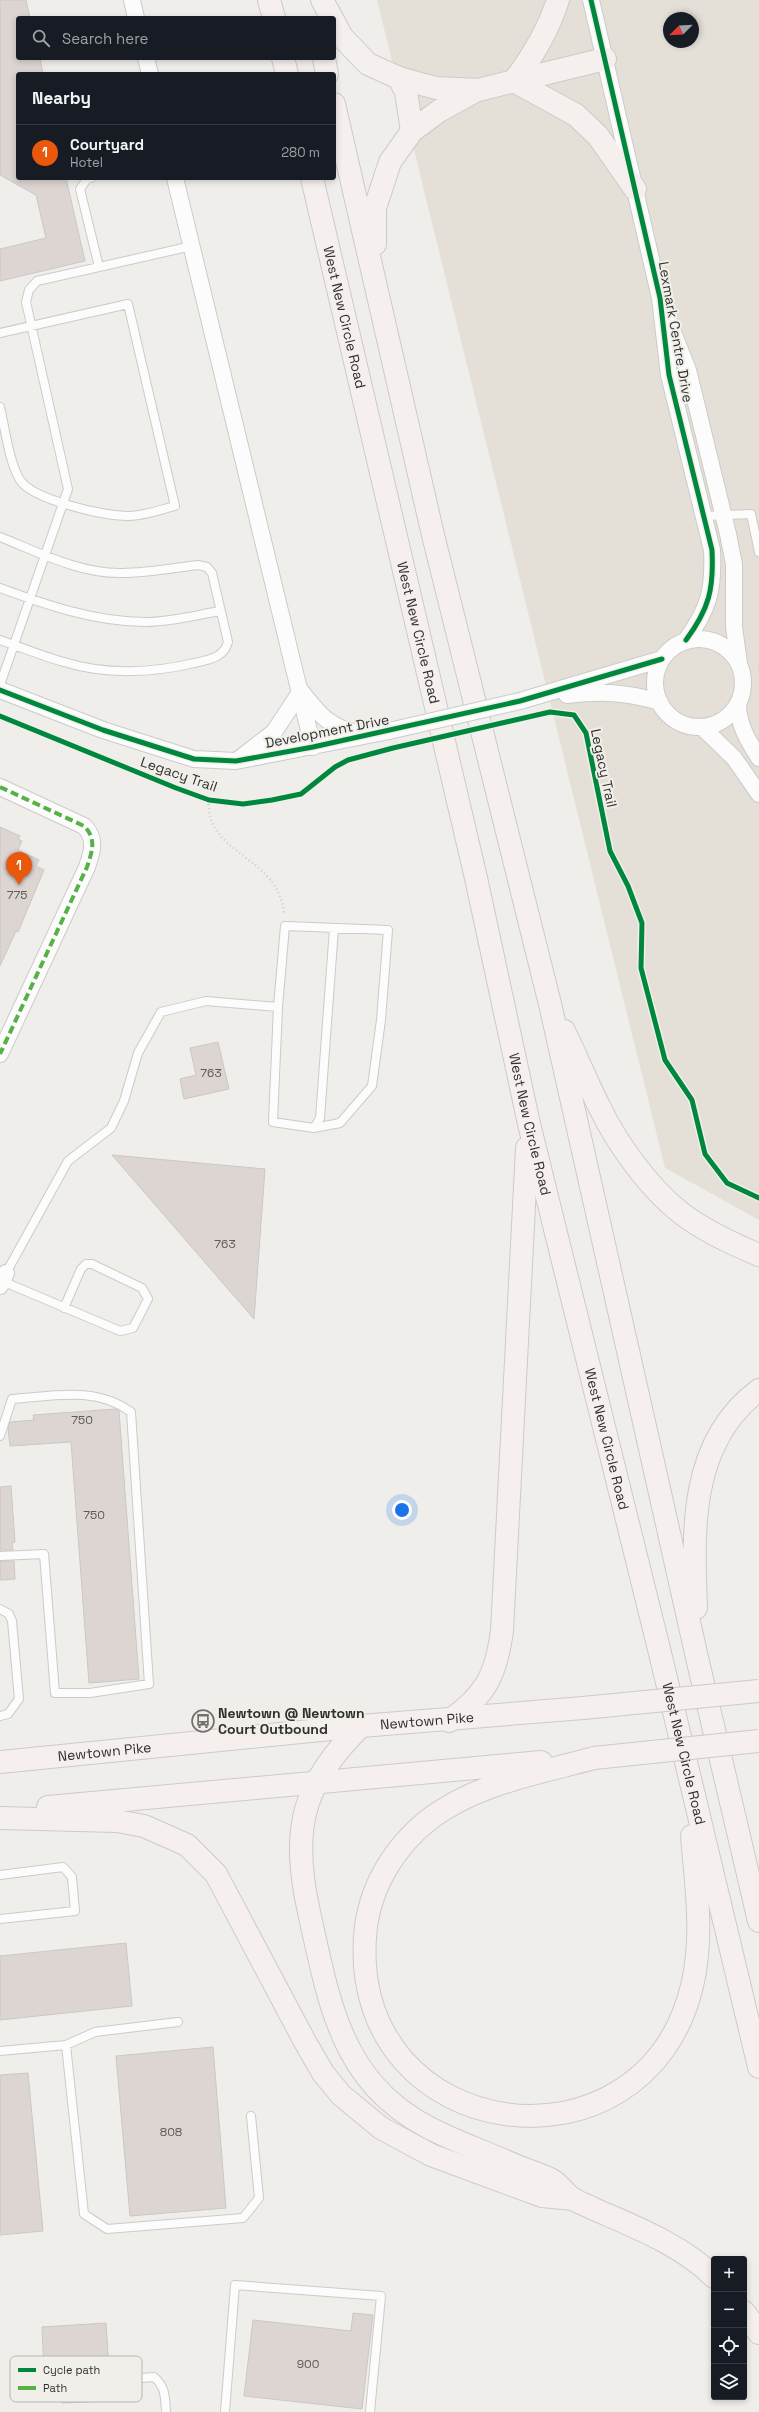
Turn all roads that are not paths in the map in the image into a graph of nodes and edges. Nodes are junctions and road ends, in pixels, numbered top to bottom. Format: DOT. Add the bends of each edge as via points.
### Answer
graph roads {
  1 [pos="132,0"];
  2 [pos="269,0"];
  3 [pos="310,0"];
  4 [pos="322,0"];
  5 [pos="558,0"];
  6 [pos="591,0"];
  7 [pos="136,16"];
  8 [pos="273,16"];
  9 [pos="314,16"];
  10 [pos="331,16"];
  11 [pos="336,26"];
  12 [pos="605,59"];
  13 [pos="146,60"];
  14 [pos="284,60"];
  15 [pos="324,60"];
  16 [pos="150,72"];
  17 [pos="286,72"];
  18 [pos="327,72"];
  19 [pos="399,78"];
  20 [pos="514,81"];
  21 [pos="478,90"];
  22 [pos="336,113"];
  23 [pos="412,131"];
  24 [pos="87,180"];
  25 [pos="176,180"];
  26 [pos="312,180"];
  27 [pos="635,189"];
  28 [pos="192,246"];
  29 [pos="98,267"];
  30 [pos="376,288"];
  31 [pos="660,298"];
  32 [pos="31,326"];
  33 [pos="0,333"];
  34 [pos="0,407"];
  35 [pos="64,503"];
  36 [pos="723,514"];
  37 [pos="705,516"];
  38 [pos="0,537"];
  39 [pos="759,552"];
  40 [pos="45,555"];
  41 [pos="0,588"];
  42 [pos="29,599"];
  43 [pos="220,611"];
  44 [pos="0,640"];
  45 [pos="686,640"];
  46 [pos="14,645"];
  47 [pos="662,659"];
  48 [pos="739,663"];
  49 [pos="0,685"];
  50 [pos="0,690"];
  51 [pos="301,691"];
  52 [pos="520,701"];
  53 [pos="660,702"];
  54 [pos="738,704"];
  55 [pos="389,731"];
  56 [pos="698,733"];
  57 [pos="313,747"];
  58 [pos="759,758"];
  59 [pos="236,761"];
  60 [pos="0,787"];
  61 [pos="759,794"];
  62 [pos="334,928"];
  63 [pos="550,1004"];
  64 [pos="278,1007"];
  65 [pos="0,1054"];
  66 [pos="529,1124"];
  67 [pos="314,1128"];
  68 [pos="759,1254"];
  69 [pos="3,1280"];
  70 [pos="64,1308"];
  71 [pos="759,1390"];
  72 [pos="0,1436"];
  73 [pos="0,1556"];
  74 [pos="0,1609"];
  75 [pos="698,1662"];
  76 [pos="759,1691"];
  77 [pos="0,1716"];
  78 [pos="449,1721"];
  79 [pos="361,1726"];
  80 [pos="759,1741"];
  81 [pos="594,1758"];
  82 [pos="0,1762"];
  83 [pos="686,1763"];
  84 [pos="314,1783"];
  85 [pos="0,1812"];
  86 [pos="0,1818"];
  87 [pos="0,1875"];
  88 [pos="0,1919"];
  89 [pos="759,1921"];
  90 [pos="178,2022"];
  91 [pos="66,2045"];
  92 [pos="0,2051"];
  93 [pos="759,2067"];
  94 [pos="251,2116"];
  95 [pos="573,2199"];
  96 [pos="711,2275"];
  97 [pos="747,2316"];
  98 [pos="759,2333"];
  99 [pos="142,2378"];
  100 [pos="166,2412"];
  101 [pos="225,2412"];
  102 [pos="370,2412"];
  1 -- 7 [label="street"];
  2 -- 8 [label="highway"];
  3 -- 9 [label="highway"];
  4 -- 10 [label="highway"];
  5 -- 20 [label="highway" via="552,20 534,54"];
  6 -- 12 [label="street, Lexmark Centre Drive"];
  11 -- 19 [label="highway" via="342,36 368,64"];
  12 -- 20 [label="highway"];
  12 -- 27 [label="street, Lexmark Centre Drive"];
  13 -- 16 [label="street"];
  14 -- 17 [label="highway"];
  15 -- 18 [label="highway"];
  19 -- 21 [label="highway" via="436,88"];
  19 -- 23 [label="highway" via="406,92"];
  20 -- 21 [label="highway"];
  20 -- 27 [label="highway" via="576,115 598,136"];
  21 -- 23 [label="highway" via="439,111"];
  22 -- 30 [label="highway"];
  23 -- 30 [label="highway" via="390,162 375,208"];
  24 -- 29 [label="lane" via="80,189"];
  25 -- 28 [label="street"];
  26 -- 66 [label="highway, West New Circle Road" via="474,870"];
  27 -- 31 [label="street, Lexmark Centre Drive"];
  28 -- 29 [label="lane"];
  28 -- 51 [label="street"];
  29 -- 32 [label="lane" via="37,281 29,290 26,302"];
  30 -- 63 [label="highway" via="433,535"];
  31 -- 36 [label="street, Lexmark Centre Drive" via="688,370"];
  31 -- 37 [label="street, Lexmark Centre Drive" via="669,375"];
  32 -- 33 [label="lane"];
  32 -- 35 [label="lane" via="68,490"];
  32 -- 35 [label="lane" via="128,304 175,506 130,516 93,512"];
  34 -- 35 [label="lane" via="14,467 20,480 29,491"];
  35 -- 40 [label="lane"];
  36 -- 37 [label="lane"];
  36 -- 39 [label="lane" via="751,514"];
  36 -- 48 [label="street, Lexmark Centre Drive" via="734,564 734,627"];
  37 -- 45 [label="street, Lexmark Centre Drive" via="712,550 712,588 710,601"];
  38 -- 40 [label="lane"];
  40 -- 42 [label="lane"];
  40 -- 43 [label="lane" via="80,566 122,573 198,565 206,567 212,573"];
  41 -- 42 [label="lane"];
  42 -- 43 [label="lane" via="111,619 144,622"];
  42 -- 46 [label="lane"];
  43 -- 46 [label="lane" via="228,642 222,653 213,659 171,668 106,670 65,663"];
  44 -- 46 [label="lane"];
  45 -- 47 [label="street" via="676,644"];
  45 -- 48 [label="street" via="698,638 722,645 732,652"];
  46 -- 49 [label="lane"];
  47 -- 52 [label="street, Development Drive"];
  47 -- 53 [label="street" via="656,673 655,688"];
  48 -- 54 [label="street" via="744,683"];
  50 -- 59 [label="street, Development Drive" via="103,730 194,758"];
  51 -- 55 [label="street" via="319,715 344,730 357,733"];
  51 -- 57 [label="street"];
  51 -- 59 [label="street" via="274,732"];
  52 -- 53 [label="street, Development Drive" via="602,691 632,694"];
  52 -- 55 [label="street, Development Drive, bridge"];
  53 -- 56 [label="street" via="667,713"];
  54 -- 56 [label="street" via="729,716"];
  54 -- 58 [label="street" via="738,714 746,737"];
  55 -- 57 [label="street, Development Drive"];
  56 -- 61 [label="street" via="734,758"];
  57 -- 59 [label="street, Development Drive"];
  60 -- 65 [label="street" via="84,826 91,835 93,845 87,867"];
  62 -- 64 [label="lane" via="285,926"];
  62 -- 67 [label="lane" via="320,1118"];
  62 -- 67 [label="lane" via="388,930 381,1020 372,1086 340,1123"];
  63 -- 68 [label="highway" via="600,1108 618,1140 643,1174 681,1213 704,1228"];
  63 -- 75 [label="highway"];
  64 -- 67 [label="lane" via="273,1122"];
  64 -- 69 [label="lane" via="206,1001 161,1012 138,1052 124,1101 111,1128 68,1160"];
  66 -- 78 [label="highway" via="502,1631 498,1660 479,1696"];
  66 -- 83 [label="highway, West New Circle Road"];
  69 -- 70 [label="lane"];
  70 -- 70 [label="lane" via="120,1331 127,1331 133,1328 148,1299 142,1288 92,1264 86,1264 81,1269"];
  71 -- 75 [label="highway" via="727,1421 702,1473 696,1505 694,1557"];
  72 -- 73 [label="lane" via="12,1399 86,1394 119,1403 131,1412 149,1684 90,1693 55,1693 44,1554"];
  74 -- 77 [label="lane" via="9,1614 12,1621 19,1699 8,1714"];
  75 -- 89 [label="highway"];
  76 -- 78 [label="highway, Newtown Pike, bridge"];
  78 -- 79 [label="highway, Newtown Pike"];
  79 -- 82 [label="highway, Newtown Pike"];
  79 -- 84 [label="highway" via="340,1747"];
  80 -- 81 [label="highway, bridge"];
  81 -- 83 [label="highway" via="495,1785 437,1815 408,1839 387,1867 373,1895 366,1922 364,1949 366,1977 374,2009 385,2033 420,2077 443,2094 466,2105 494,2114 519,2118 568,2113 617,2092 639,2076 671,2038 692,1987 700,1928"];
  81 -- 84 [label="highway"];
  83 -- 93 [label="highway, West New Circle Road"];
  84 -- 85 [label="highway"];
  84 -- 95 [label="highway" via="304,1814 301,1848 304,1889 323,1976 337,2023 356,2063 379,2093 410,2117 444,2135 553,2181"];
  86 -- 95 [label="highway" via="117,1821 144,1826 187,1845 216,1874 304,2040 323,2073 341,2095 381,2128 432,2155 542,2196"];
  87 -- 88 [label="lane" via="63,1867 72,1877 75,1911"];
  90 -- 91 [label="lane" via="95,2032"];
  91 -- 92 [label="lane"];
  91 -- 94 [label="lane" via="84,2214 108,2230 243,2218 258,2198"];
  95 -- 96 [label="highway" via="675,2248"];
  97 -- 98 [label="highway"];
  99 -- 100 [label="lane" via="154,2377 161,2383"];
  101 -- 102 [label="lane" via="235,2284 381,2296"];
}
